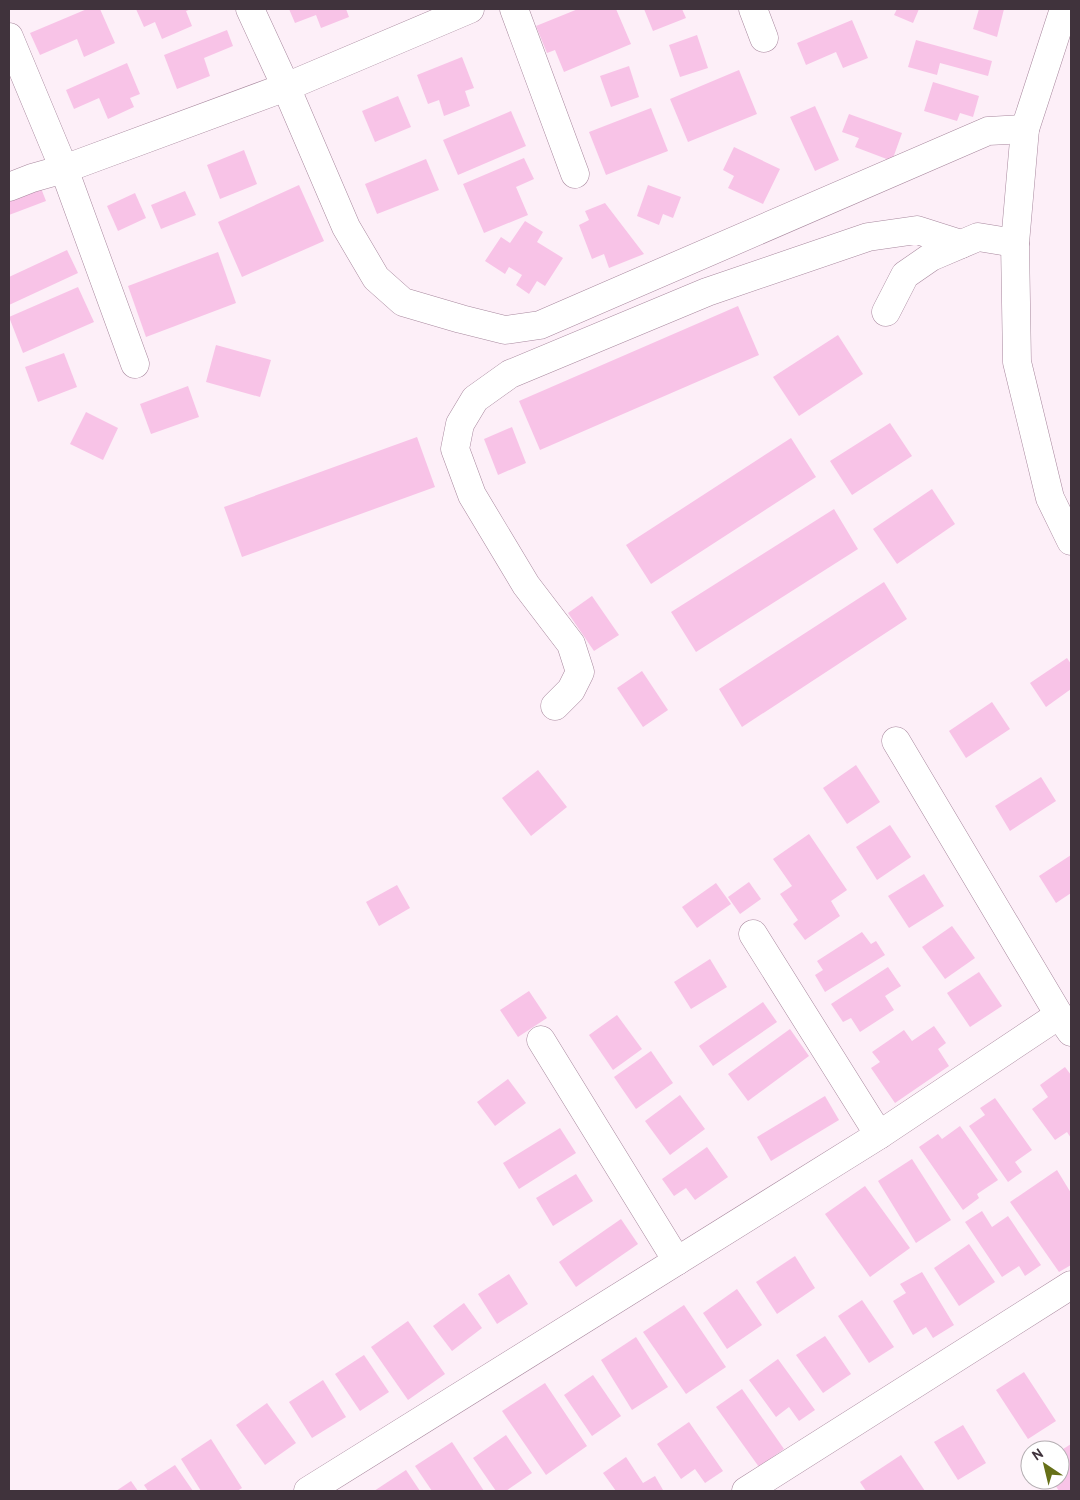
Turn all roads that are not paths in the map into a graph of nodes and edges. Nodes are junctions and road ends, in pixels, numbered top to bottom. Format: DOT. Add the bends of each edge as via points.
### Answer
graph roads {
  1 [pos="250,9"];
  2 [pos="470,9"];
  3 [pos="514,9"];
  4 [pos="753,9"];
  5 [pos="1064,9"];
  6 [pos="9,37"];
  7 [pos="764,38"];
  8 [pos="286,87"];
  9 [pos="1025,130"];
  10 [pos="64,168"];
  11 [pos="575,174"];
  12 [pos="9,187"];
  13 [pos="1016,243"];
  14 [pos="961,244"];
  15 [pos="886,312"];
  16 [pos="136,364"];
  17 [pos="1071,541"];
  18 [pos="555,706"];
  19 [pos="896,741"];
  20 [pos="753,934"];
  21 [pos="1065,1023"];
  22 [pos="542,1040"];
  23 [pos="879,1135"];
  24 [pos="677,1261"];
  25 [pos="1071,1285"];
  26 [pos="308,1491"];
  27 [pos="746,1491"];
  1 -- 8 [label="street"];
  2 -- 8 [label="street"];
  3 -- 11 [label="street"];
  4 -- 7 [label="street"];
  5 -- 9 [label="street"];
  6 -- 10 [label="street"];
  8 -- 9 [label="street" via="346,228 376,278 403,302 505,330 540,325 988,131"];
  8 -- 10 [label="street"];
  9 -- 13 [label="street"];
  10 -- 12 [label="street"];
  10 -- 16 [label="street"];
  13 -- 14 [label="street" via="978,237"];
  13 -- 17 [label="street" via="1018,362 1050,498"];
  14 -- 15 [label="street" via="931,257 905,275"];
  14 -- 18 [label="street" via="918,230 868,237 707,292 510,374 475,399 460,424 454,449 472,495 526,585 572,644 580,672 571,690"];
  19 -- 21 [label="street"];
  20 -- 23 [label="street"];
  21 -- 23 [label="street"];
  22 -- 24 [label="street"];
  23 -- 24 [label="street"];
  24 -- 26 [label="street"];
  25 -- 27 [label="street"];
}
